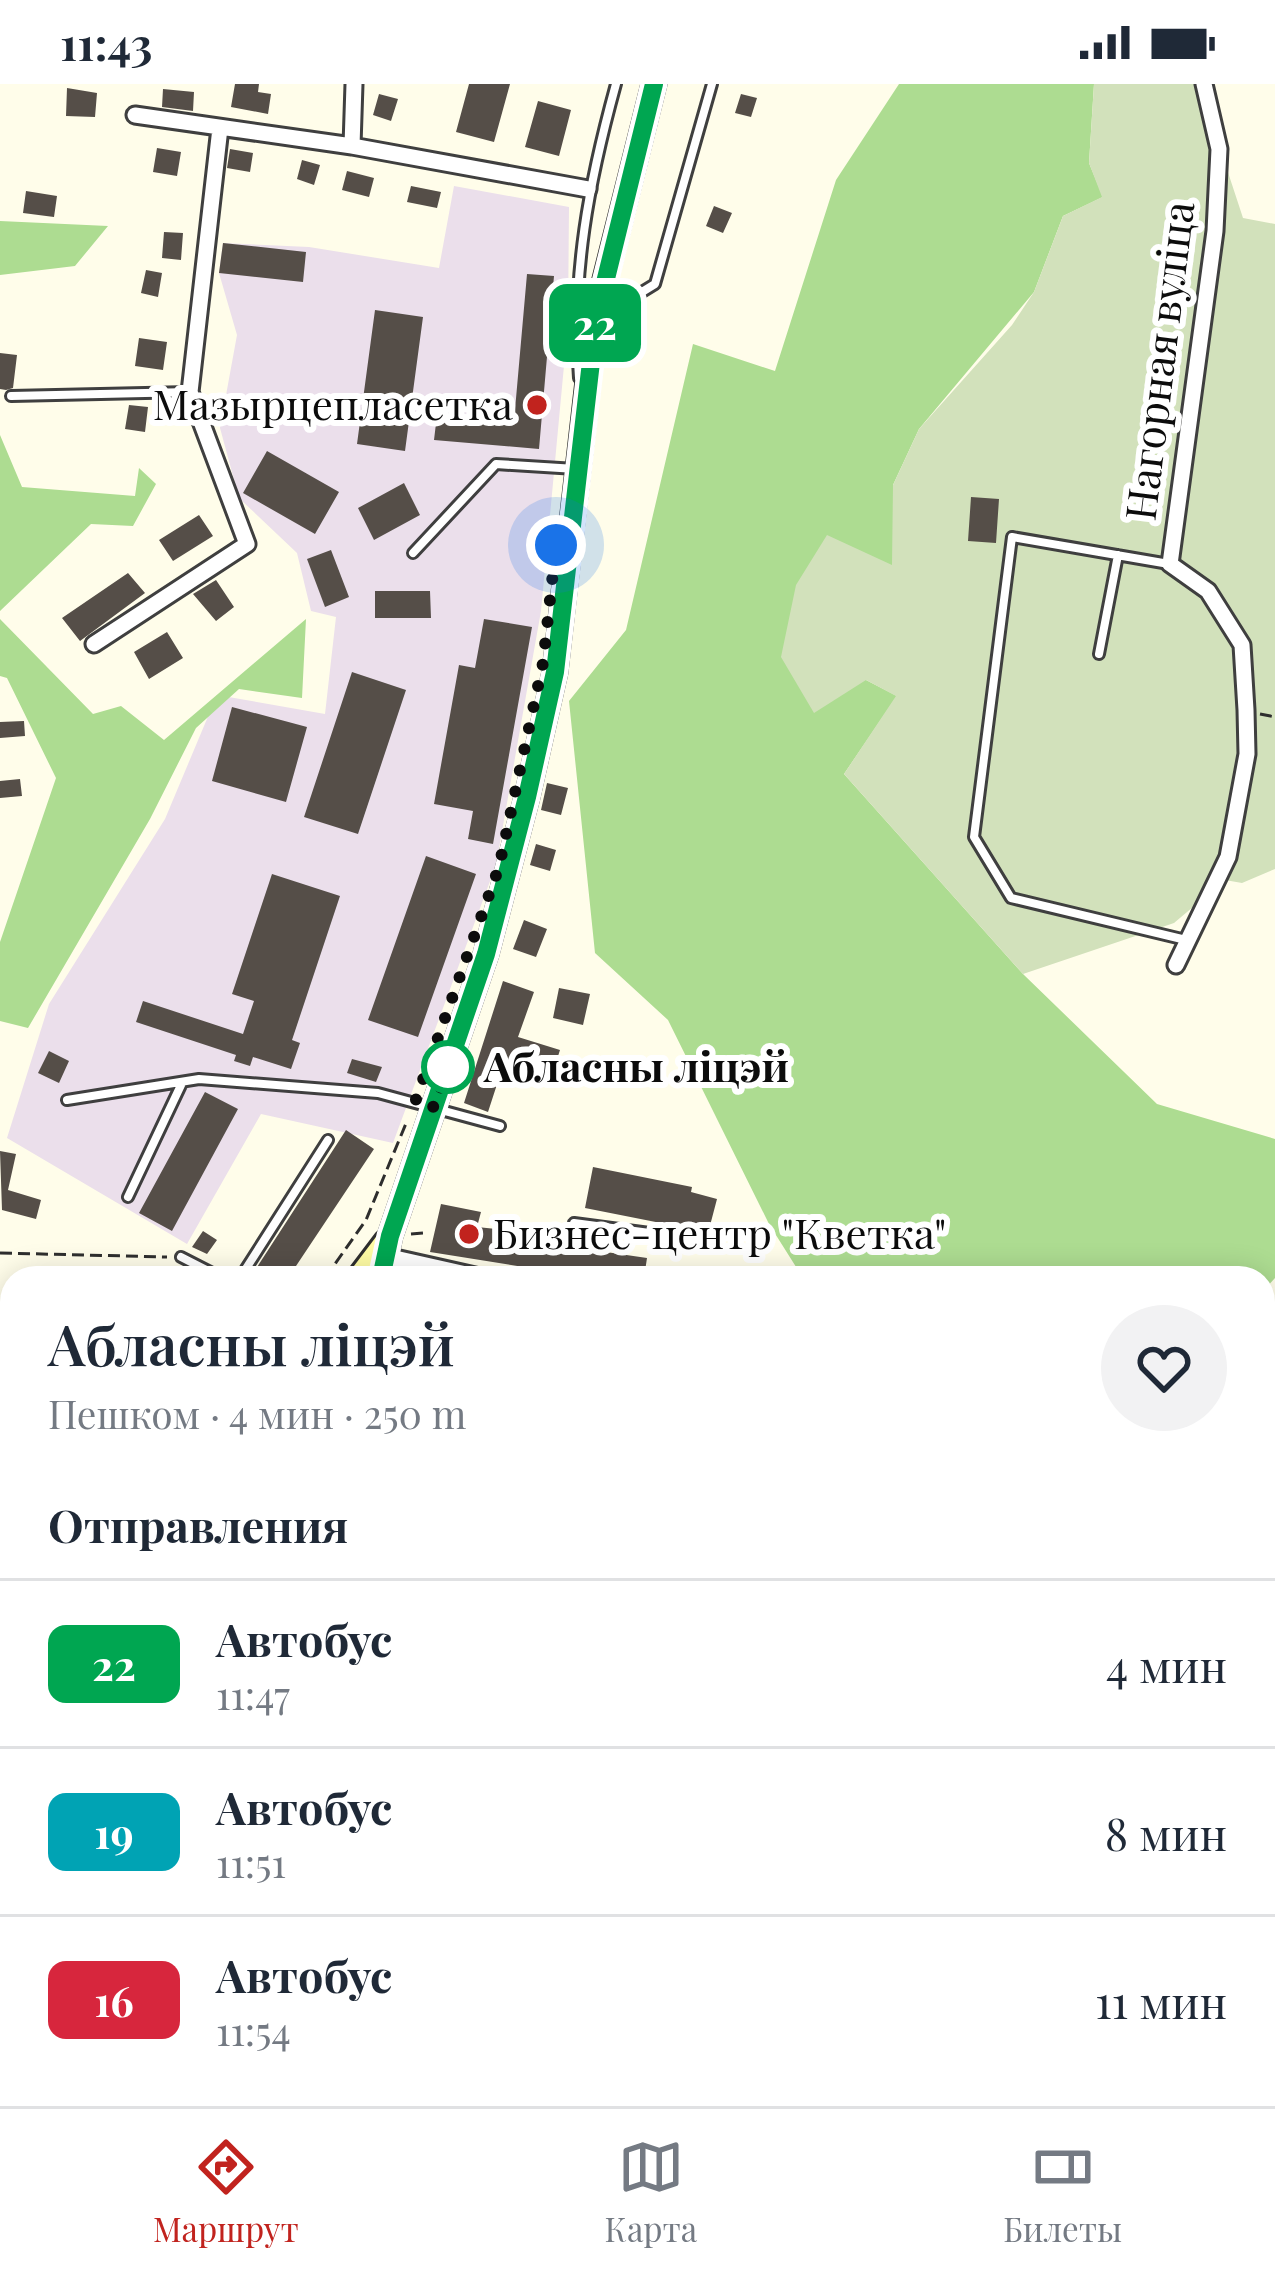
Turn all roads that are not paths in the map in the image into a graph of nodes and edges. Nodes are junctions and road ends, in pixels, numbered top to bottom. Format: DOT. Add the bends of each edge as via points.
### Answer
graph roads {
  1 [pos="354,84"];
  2 [pos="616,84"];
  3 [pos="654,84"];
  4 [pos="712,84"];
  5 [pos="1204,84"];
  6 [pos="135,115"];
  7 [pos="220,128"];
  8 [pos="352,146"];
  9 [pos="588,189"];
  10 [pos="596,319"];
  11 [pos="190,392"];
  12 [pos="11,395"];
  13 [pos="583,419"];
  14 [pos="578,470"];
  15 [pos="413,553"];
  16 [pos="1118,555"];
  17 [pos="1170,564"];
  18 [pos="94,644"];
  19 [pos="1100,654"];
  20 [pos="1186,940"];
  21 [pos="1176,965"];
  22 [pos="183,1082"];
  23 [pos="67,1100"];
  24 [pos="424,1104"];
  25 [pos="500,1126"];
  26 [pos="328,1140"];
  27 [pos="128,1197"];
  28 [pos="574,1222"];
  29 [pos="695,1240"];
  30 [pos="181,1257"];
  31 [pos="386,1257"];
  32 [pos="199,1266"];
  33 [pos="248,1266"];
  34 [pos="426,1266"];
  1 -- 8 [label="street"];
  2 -- 9 [label="lane"];
  3 -- 10 [label="main road"];
  4 -- 10 [label="lane" via="655,284"];
  5 -- 17 [label="street, Нагорная вуліца" via="1220,149 1215,230"];
  6 -- 7 [label="street"];
  7 -- 8 [label="street"];
  7 -- 11 [label="street"];
  8 -- 9 [label="street"];
  9 -- 13 [label="lane" via="575,324"];
  10 -- 13 [label="main road"];
  11 -- 12 [label="lane"];
  11 -- 18 [label="street" via="247,544"];
  13 -- 14 [label="main road"];
  14 -- 15 [label="lane" via="496,464"];
  14 -- 24 [label="main road" via="555,672 532,776 486,954"];
  16 -- 17 [label="lane"];
  16 -- 19 [label="lane"];
  16 -- 20 [label="lane" via="1012,537 974,837 1011,898"];
  17 -- 20 [label="street, Нагорная вуліца" via="1208,591 1242,645 1246,710 1247,754 1228,856"];
  20 -- 21 [label="street, Нагорная вуліца"];
  22 -- 23 [label="lane"];
  22 -- 24 [label="lane" via="378,1093"];
  22 -- 27 [label="lane"];
  24 -- 25 [label="lane"];
  24 -- 31 [label="main road"];
  26 -- 33 [label="lane"];
  28 -- 29 [label="lane"];
  30 -- 32 [label="lane"];
  31 -- 34 [label="street"];
}
